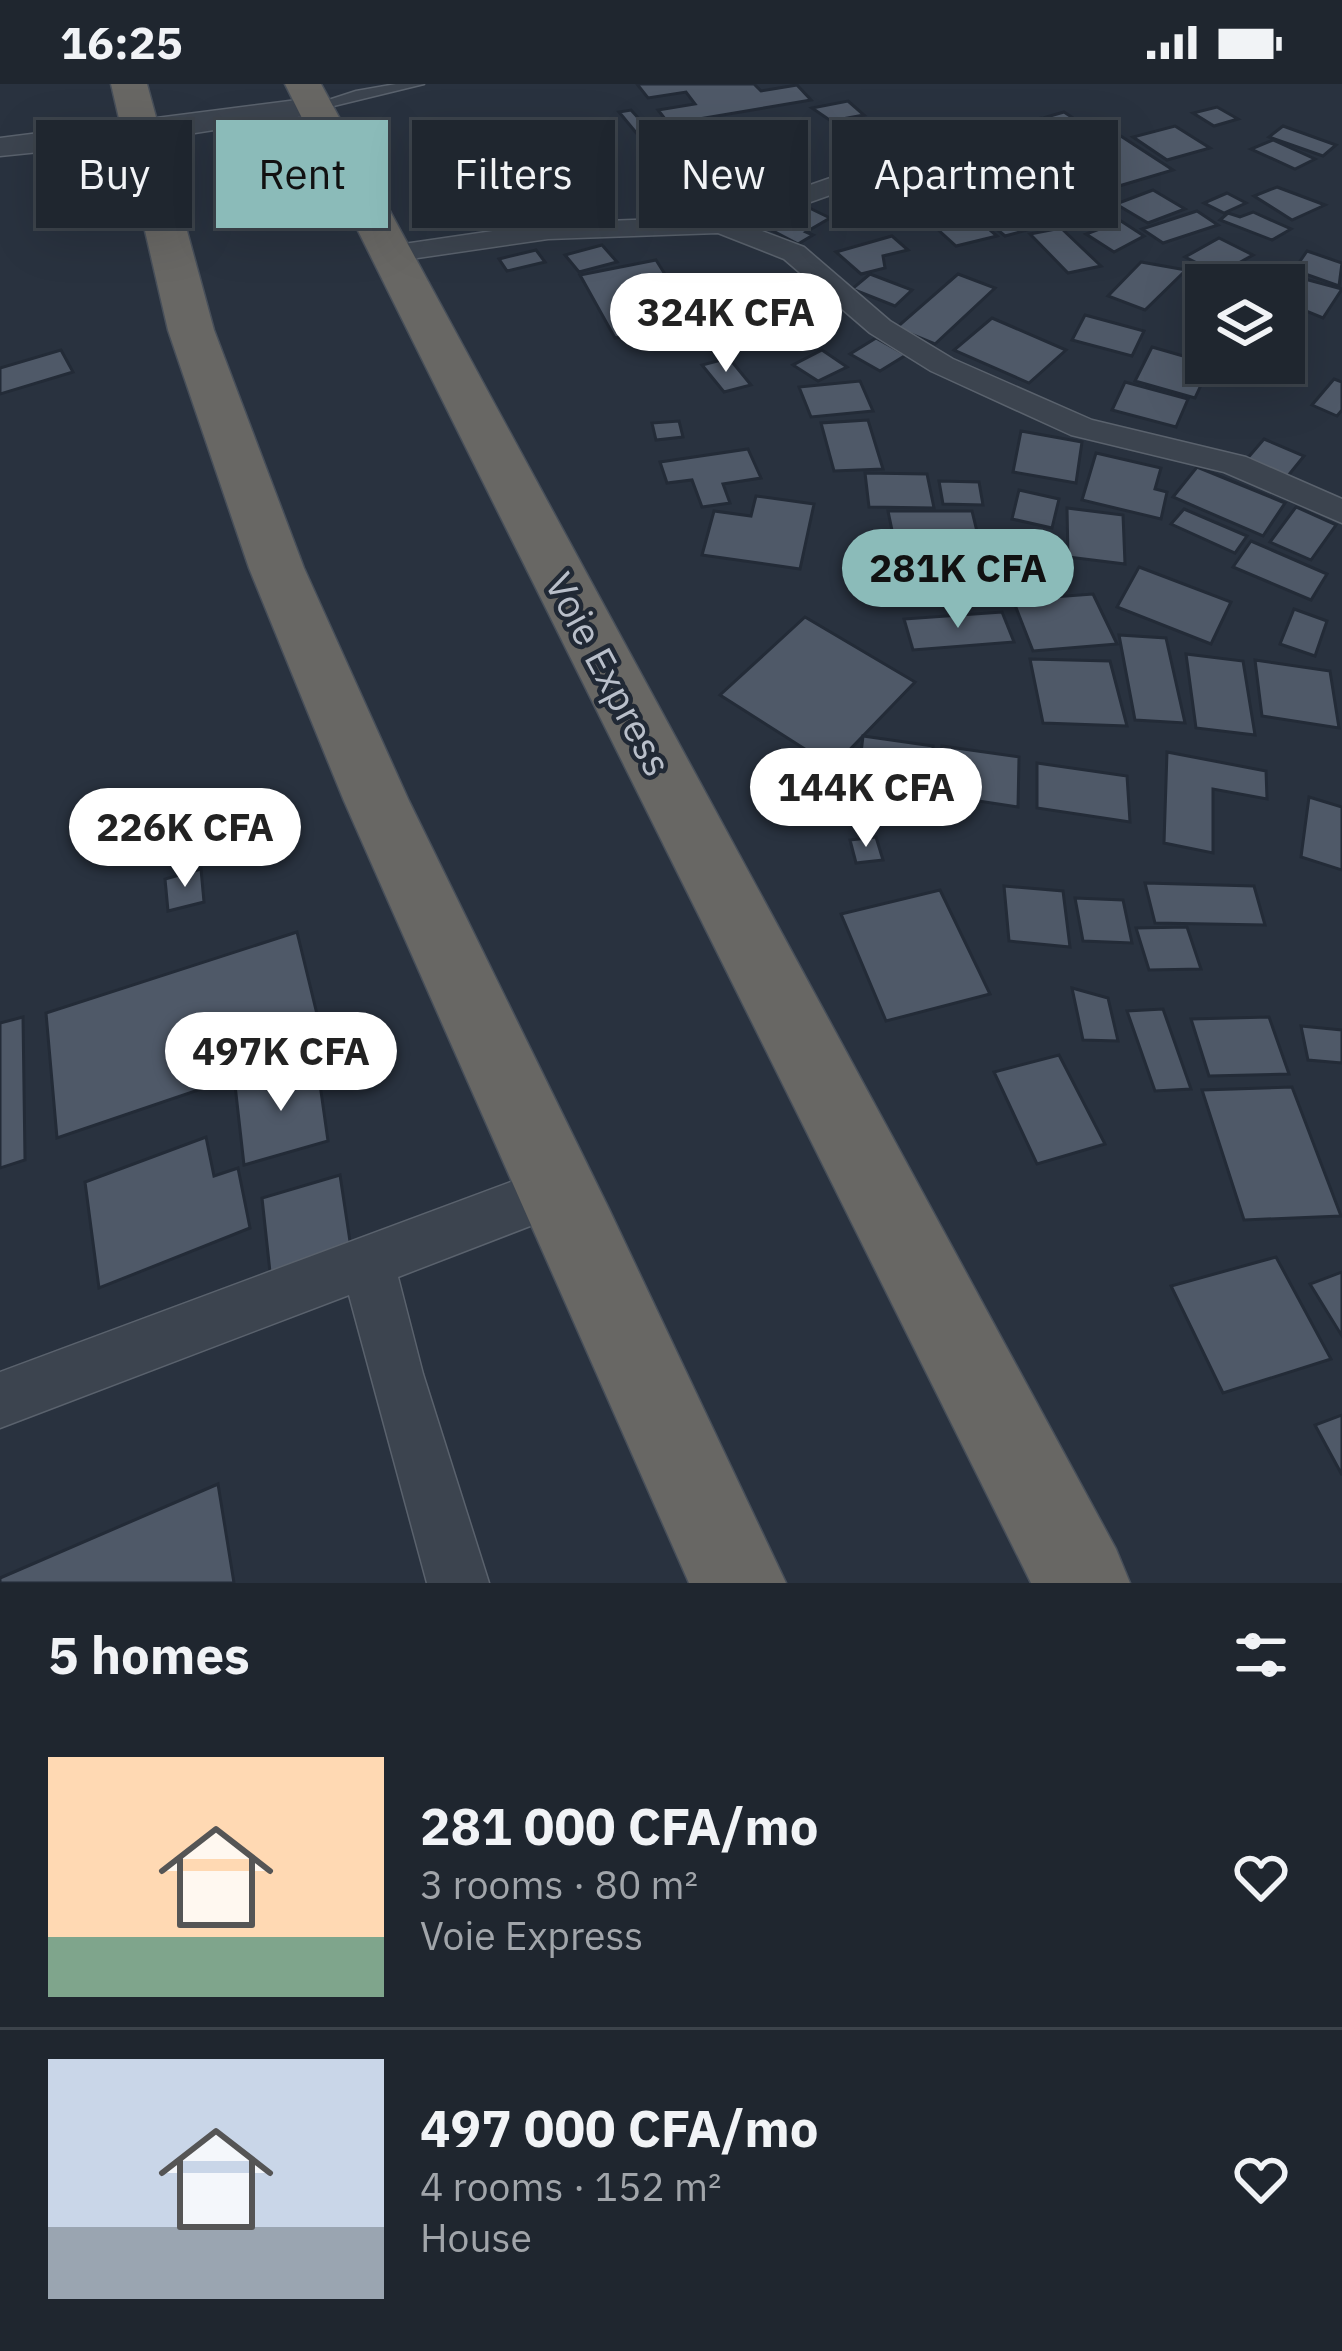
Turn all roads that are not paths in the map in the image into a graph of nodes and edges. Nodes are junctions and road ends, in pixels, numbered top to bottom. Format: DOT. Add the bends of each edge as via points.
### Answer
graph roads {
  1 [pos="418,84"];
  2 [pos="320,93"];
  3 [pos="134,110"];
  4 [pos="0,147"];
  5 [pos="639,227"];
  6 [pos="729,228"];
  7 [pos="390,254"];
  8 [pos="1342,512"];
  9 [pos="559,1190"];
  10 [pos="368,1262"];
  11 [pos="0,1400"];
  12 [pos="458,1583"];
  13 [pos="738,1583"];
  14 [pos="1082,1583"];
  1 -- 2 [label="lane"];
  2 -- 3 [label="street"];
  2 -- 7 [label="highway, Voie Express"];
  3 -- 4 [label="street"];
  3 -- 9 [label="highway" via="239,476 337,720"];
  5 -- 7 [label="street" via="548,230"];
  6 -- 8 [label="street" via="794,253 880,326 962,374 1082,428 1234,464"];
  7 -- 14 [label="highway, Voie Express"];
  9 -- 10 [label="street"];
  9 -- 13 [label="highway"];
  10 -- 11 [label="street"];
  10 -- 12 [label="street"];
}
